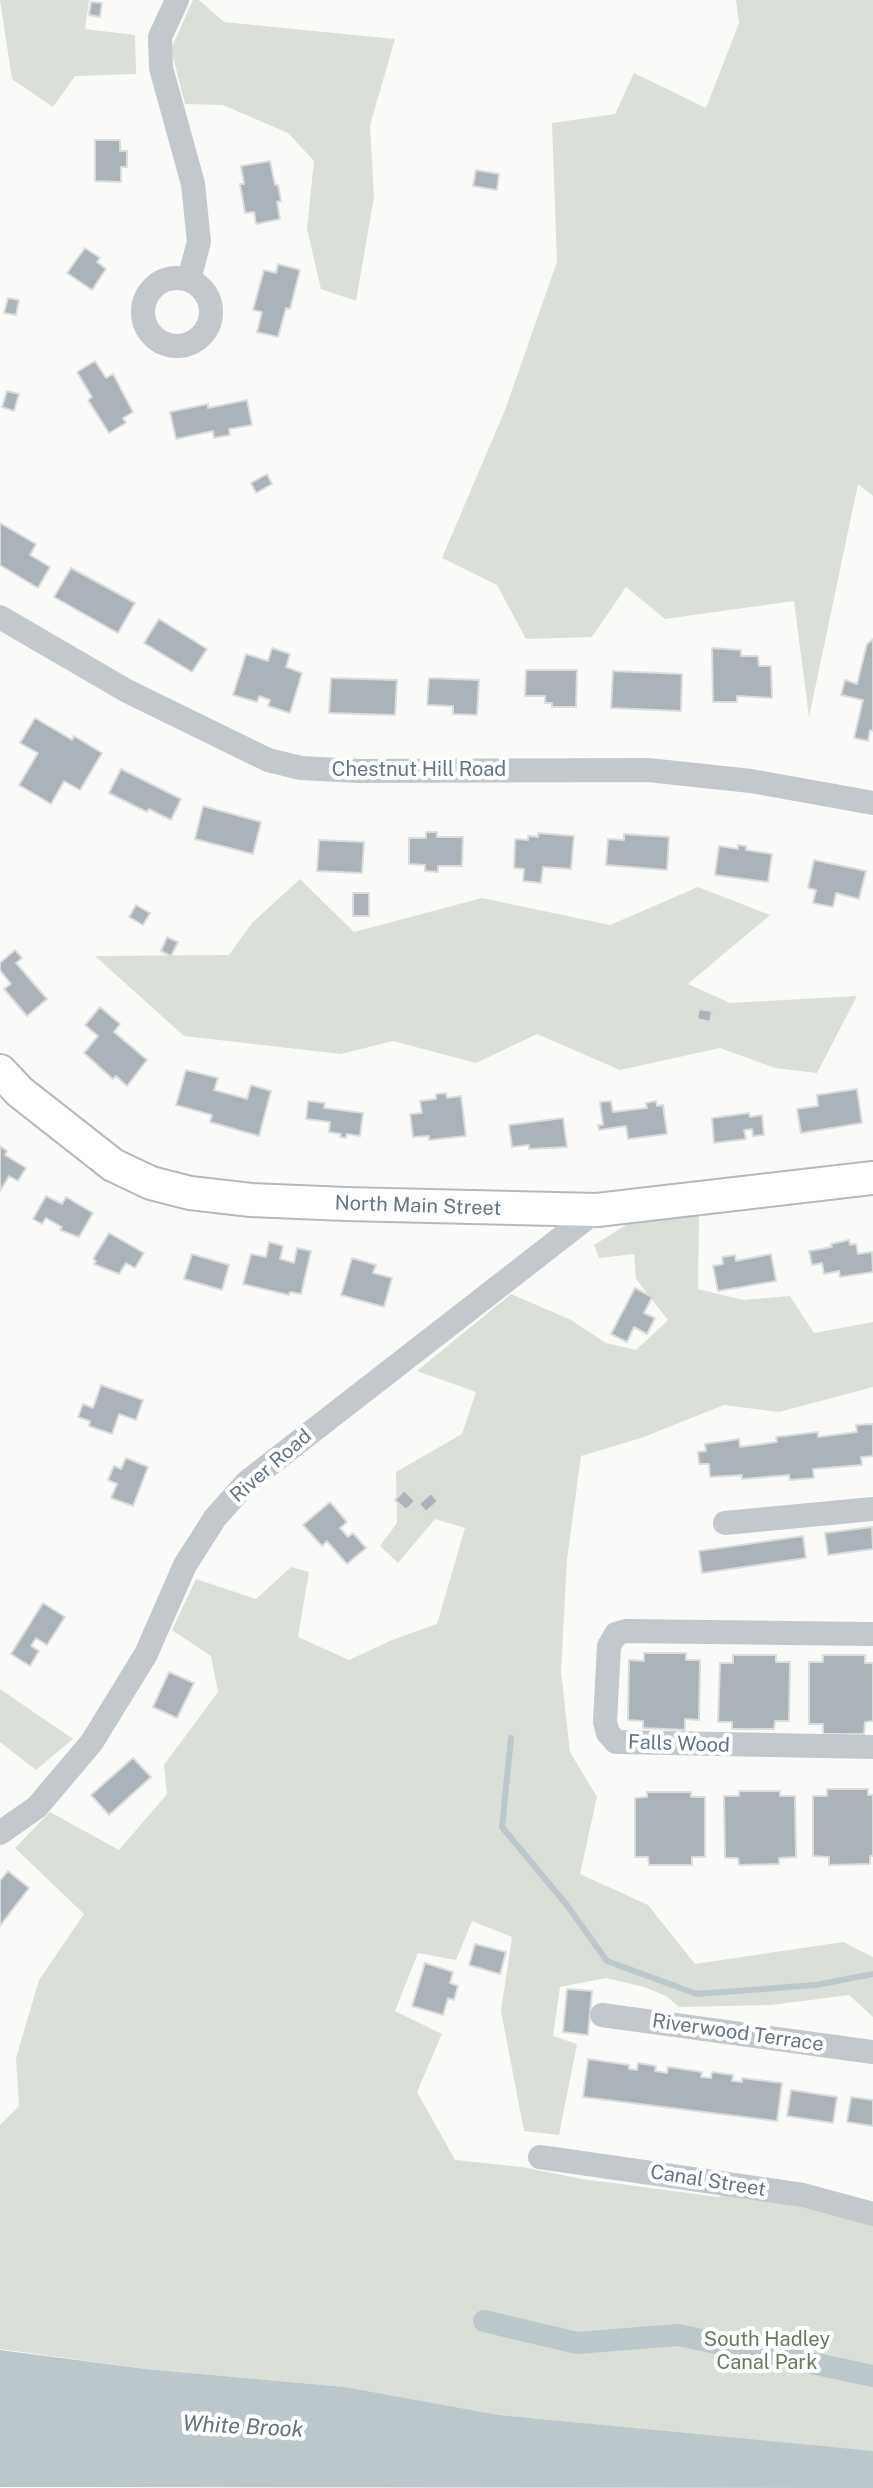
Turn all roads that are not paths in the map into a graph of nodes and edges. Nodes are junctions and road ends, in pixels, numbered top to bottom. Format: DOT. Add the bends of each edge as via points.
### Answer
graph roads {
  1 [pos="177,0"];
  2 [pos="189,279"];
  3 [pos="0,617"];
  4 [pos="873,803"];
  5 [pos="0,1071"];
  6 [pos="873,1178"];
  7 [pos="597,1210"];
  8 [pos="873,1509"];
  9 [pos="725,1523"];
  10 [pos="873,1634"];
  11 [pos="873,1747"];
  12 [pos="0,1833"];
  13 [pos="602,2015"];
  14 [pos="873,2052"];
  15 [pos="540,2157"];
  16 [pos="873,2214"];
  1 -- 2 [label="street" via="160,37 161,68 193,184 199,242"];
  3 -- 4 [label="street, Chestnut Hill Road" via="127,691 268,760 301,768 648,770 751,781"];
  5 -- 7 [label="street, North Main Street" via="113,1165 190,1193 346,1204"];
  6 -- 7 [label="street, North Main Street"];
  7 -- 12 [label="street, River Road" via="247,1482 215,1518 185,1565 146,1654 92,1742 37,1807"];
  8 -- 9 [label="street"];
  10 -- 11 [label="street, Falls Wood" via="616,1634 609,1646 605,1722 616,1742"];
  13 -- 14 [label="street, Riverwood Terrace"];
  15 -- 16 [label="street, Canal Street" via="803,2195"];
}
